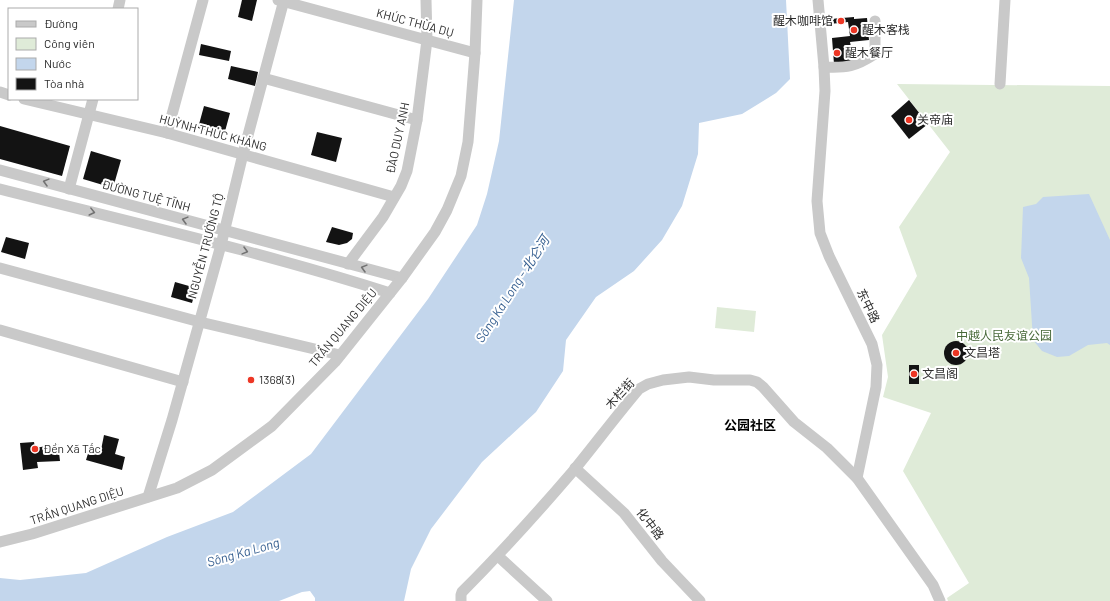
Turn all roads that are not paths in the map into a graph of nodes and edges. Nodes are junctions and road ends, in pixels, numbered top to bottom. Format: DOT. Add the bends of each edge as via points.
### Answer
graph roads {
  1 [pos="202,0"];
  2 [pos="282,0"];
  3 [pos="426,0"];
  4 [pos="477,0"];
  5 [pos="818,0"];
  6 [pos="1005,0"];
  7 [pos="875,21"];
  8 [pos="427,40"];
  9 [pos="475,53"];
  10 [pos="824,68"];
  11 [pos="263,78"];
  12 [pos="1000,84"];
  13 [pos="28,100"];
  14 [pos="94,100"];
  15 [pos="89,115"];
  16 [pos="417,120"];
  17 [pos="167,133"];
  18 [pos="243,154"];
  19 [pos="0,170"];
  20 [pos="0,189"];
  21 [pos="69,189"];
  22 [pos="394,197"];
  23 [pos="224,230"];
  24 [pos="221,245"];
  25 [pos="348,264"];
  26 [pos="0,268"];
  27 [pos="402,278"];
  28 [pos="390,293"];
  29 [pos="200,322"];
  30 [pos="0,330"];
  31 [pos="340,355"];
  32 [pos="183,382"];
  33 [pos="575,468"];
  34 [pos="857,478"];
  35 [pos="148,497"];
  36 [pos="0,542"];
  37 [pos="498,556"];
  38 [pos="462,596"];
  39 [pos="547,601"];
  40 [pos="700,601"];
  41 [pos="940,601"];
  1 -- 17 [label="street"];
  2 -- 8 [label="street, KHÚC THỪA DỤ"];
  2 -- 11 [label="street, NGUYỄN TRƯỜNG TỘ"];
  3 -- 8 [label="street, ĐÀO DUY ANH"];
  4 -- 9 [label="street, TRẦN QUANG DIỆU"];
  5 -- 10 [label="street, 东中路"];
  6 -- 12 [label="street"];
  7 -- 10 [label="street" via="875,54 846,68"];
  8 -- 9 [label="street, KHÚC THỪA DỤ"];
  8 -- 16 [label="street, ĐÀO DUY ANH"];
  9 -- 27 [label="street, TRẦN QUANG DIỆU" via="468,142 461,176 435,232"];
  10 -- 34 [label="street, 东中路" via="817,201 820,233 872,344 877,365 876,387"];
  11 -- 16 [label="street"];
  11 -- 18 [label="street, NGUYỄN TRƯỜNG TỘ"];
  13 -- 15 [label="street, HUỲNH THÚC KHÁNG"];
  14 -- 15 [label="street"];
  15 -- 17 [label="street, HUỲNH THÚC KHÁNG"];
  15 -- 21 [label="street"];
  16 -- 22 [label="street, ĐÀO DUY ANH" via="407,170"];
  17 -- 18 [label="street, HUỲNH THÚC KHÁNG"];
  18 -- 22 [label="street, HUỲNH THÚC KHÁNG"];
  18 -- 23 [label="street, NGUYỄN TRƯỜNG TỘ"];
  21 -- 19 [label="street, ĐƯỜNG TUỆ TĨNH, one-way"];
  20 -- 24 [label="street, one-way"];
  23 -- 21 [label="street, ĐƯỜNG TUỆ TĨNH, one-way"];
  22 -- 25 [label="street, ĐÀO DUY ANH" via="383,217"];
  23 -- 24 [label="street, NGUYỄN TRƯỜNG TỘ"];
  23 -- 25 [label="street, ĐƯỜNG TUỆ TĨNH"];
  24 -- 28 [label="street, one-way"];
  24 -- 29 [label="street, NGUYỄN TRƯỜNG TỘ"];
  27 -- 25 [label="street, ĐƯỜNG TUỆ TĨNH, one-way"];
  26 -- 29 [label="street"];
  27 -- 28 [label="street, TRẦN QUANG DIỆU"];
  28 -- 31 [label="street, TRẦN QUANG DIỆU"];
  29 -- 31 [label="street"];
  29 -- 32 [label="street, NGUYỄN TRƯỜNG TỘ"];
  30 -- 32 [label="street"];
  31 -- 35 [label="street, TRẦN QUANG DIỆU" via="272,426 247,446 212,470 177,488"];
  32 -- 35 [label="street, NGUYỄN TRƯỜNG TỘ"];
  33 -- 34 [label="street, 木栏街" via="639,389 648,384 689,378 750,380 757,382 794,422 827,448"];
  33 -- 37 [label="street, 木栏街"];
  33 -- 40 [label="street, 化中路" via="624,513 662,561"];
  34 -- 41 [label="street" via="933,585"];
  35 -- 36 [label="street, TRẦN QUANG DIỆU"];
  37 -- 38 [label="street, 木栏街"];
  37 -- 39 [label="street"];
}
